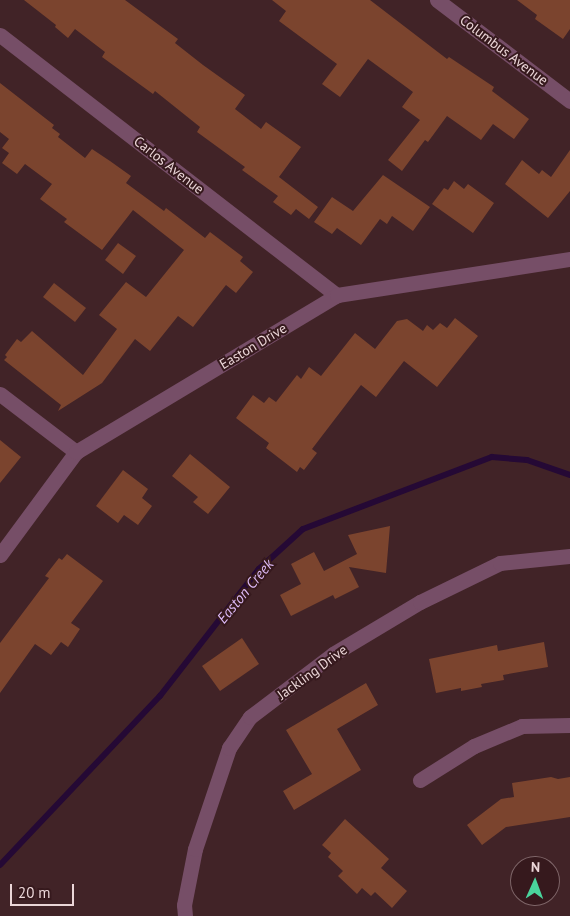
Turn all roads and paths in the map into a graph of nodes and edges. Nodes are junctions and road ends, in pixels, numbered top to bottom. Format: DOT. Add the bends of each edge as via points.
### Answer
graph roads {
  1 [pos="437,0"];
  2 [pos="0,35"];
  3 [pos="570,101"];
  4 [pos="570,259"];
  5 [pos="337,295"];
  6 [pos="0,394"];
  7 [pos="76,452"];
  8 [pos="0,555"];
  9 [pos="570,556"];
  10 [pos="570,725"];
  11 [pos="420,780"];
  12 [pos="185,916"];
  1 -- 3 [label="street, Columbus Avenue"];
  2 -- 5 [label="street, Carlos Avenue"];
  4 -- 5 [label="street, Easton Drive"];
  5 -- 7 [label="street, Easton Drive"];
  6 -- 7 [label="street"];
  7 -- 8 [label="street, Easton Drive"];
  9 -- 12 [label="street, Jackling Drive" via="500,563 420,602 333,654 250,717 229,748 195,849 184,905"];
  10 -- 11 [label="street" via="522,726 474,746"];
}
